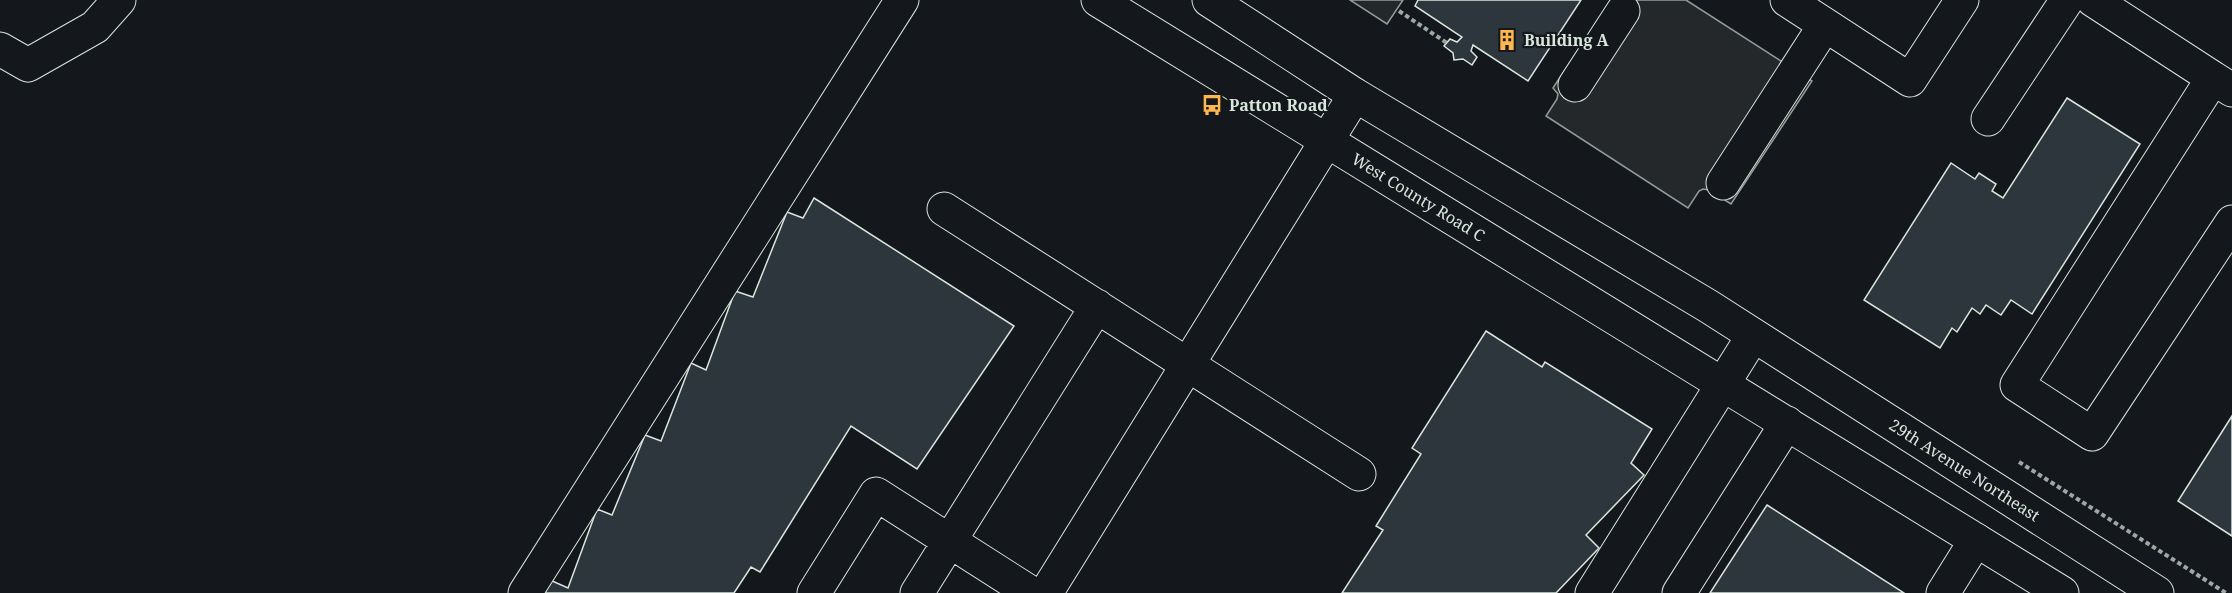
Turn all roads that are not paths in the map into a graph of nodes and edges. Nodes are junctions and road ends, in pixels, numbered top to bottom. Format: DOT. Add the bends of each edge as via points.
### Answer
graph roads {
  1 [pos="119,0"];
  2 [pos="902,0"];
  3 [pos="1098,0"];
  4 [pos="1209,0"];
  5 [pos="1787,0"];
  6 [pos="1962,0"];
  7 [pos="2067,0"];
  8 [pos="2092,0"];
  9 [pos="1623,11"];
  10 [pos="1825,25"];
  11 [pos="0,49"];
  12 [pos="2222,84"];
  13 [pos="1575,85"];
  14 [pos="1355,95"];
  15 [pos="1988,119"];
  16 [pos="1326,142"];
  17 [pos="1723,183"];
  18 [pos="944,209"];
  19 [pos="2232,222"];
  20 [pos="1097,306"];
  21 [pos="1762,341"];
  22 [pos="1188,364"];
  23 [pos="1731,389"];
  24 [pos="1787,423"];
  25 [pos="1359,474"];
  26 [pos="950,540"];
  27 [pos="1976,540"];
  28 [pos="525,593"];
  29 [pos="814,593"];
  30 [pos="917,593"];
  31 [pos="1030,593"];
  32 [pos="1046,593"];
  33 [pos="1592,593"];
  34 [pos="1678,593"];
  35 [pos="1944,593"];
  36 [pos="2062,593"];
  37 [pos="2157,593"];
  1 -- 11 [label="main road" via="95,27 28,65"];
  2 -- 28 [label="main road"];
  3 -- 16 [label="main road, West County Road C"];
  4 -- 14 [label="main road"];
  5 -- 10 [label="main road"];
  6 -- 10 [label="main road" via="1910,80"];
  7 -- 15 [label="main road"];
  8 -- 12 [label="main road"];
  9 -- 13 [label="main road"];
  10 -- 17 [label="main road"];
  12 -- 19 [label="main road" via="2017,385 2092,434"];
  14 -- 16 [label="main road"];
  14 -- 21 [label="main road"];
  16 -- 22 [label="main road"];
  16 -- 23 [label="main road, West County Road C"];
  18 -- 20 [label="main road"];
  20 -- 22 [label="main road"];
  20 -- 26 [label="main road"];
  21 -- 23 [label="main road"];
  21 -- 37 [label="main road, 29th Avenue Northeast"];
  22 -- 25 [label="main road"];
  22 -- 32 [label="main road"];
  23 -- 24 [label="main road"];
  23 -- 33 [label="main road"];
  24 -- 27 [label="main road"];
  24 -- 34 [label="main road"];
  26 -- 29 [label="main road" via="876,494"];
  26 -- 30 [label="main road"];
  26 -- 31 [label="main road"];
  27 -- 35 [label="main road"];
  27 -- 36 [label="main road"];
}
